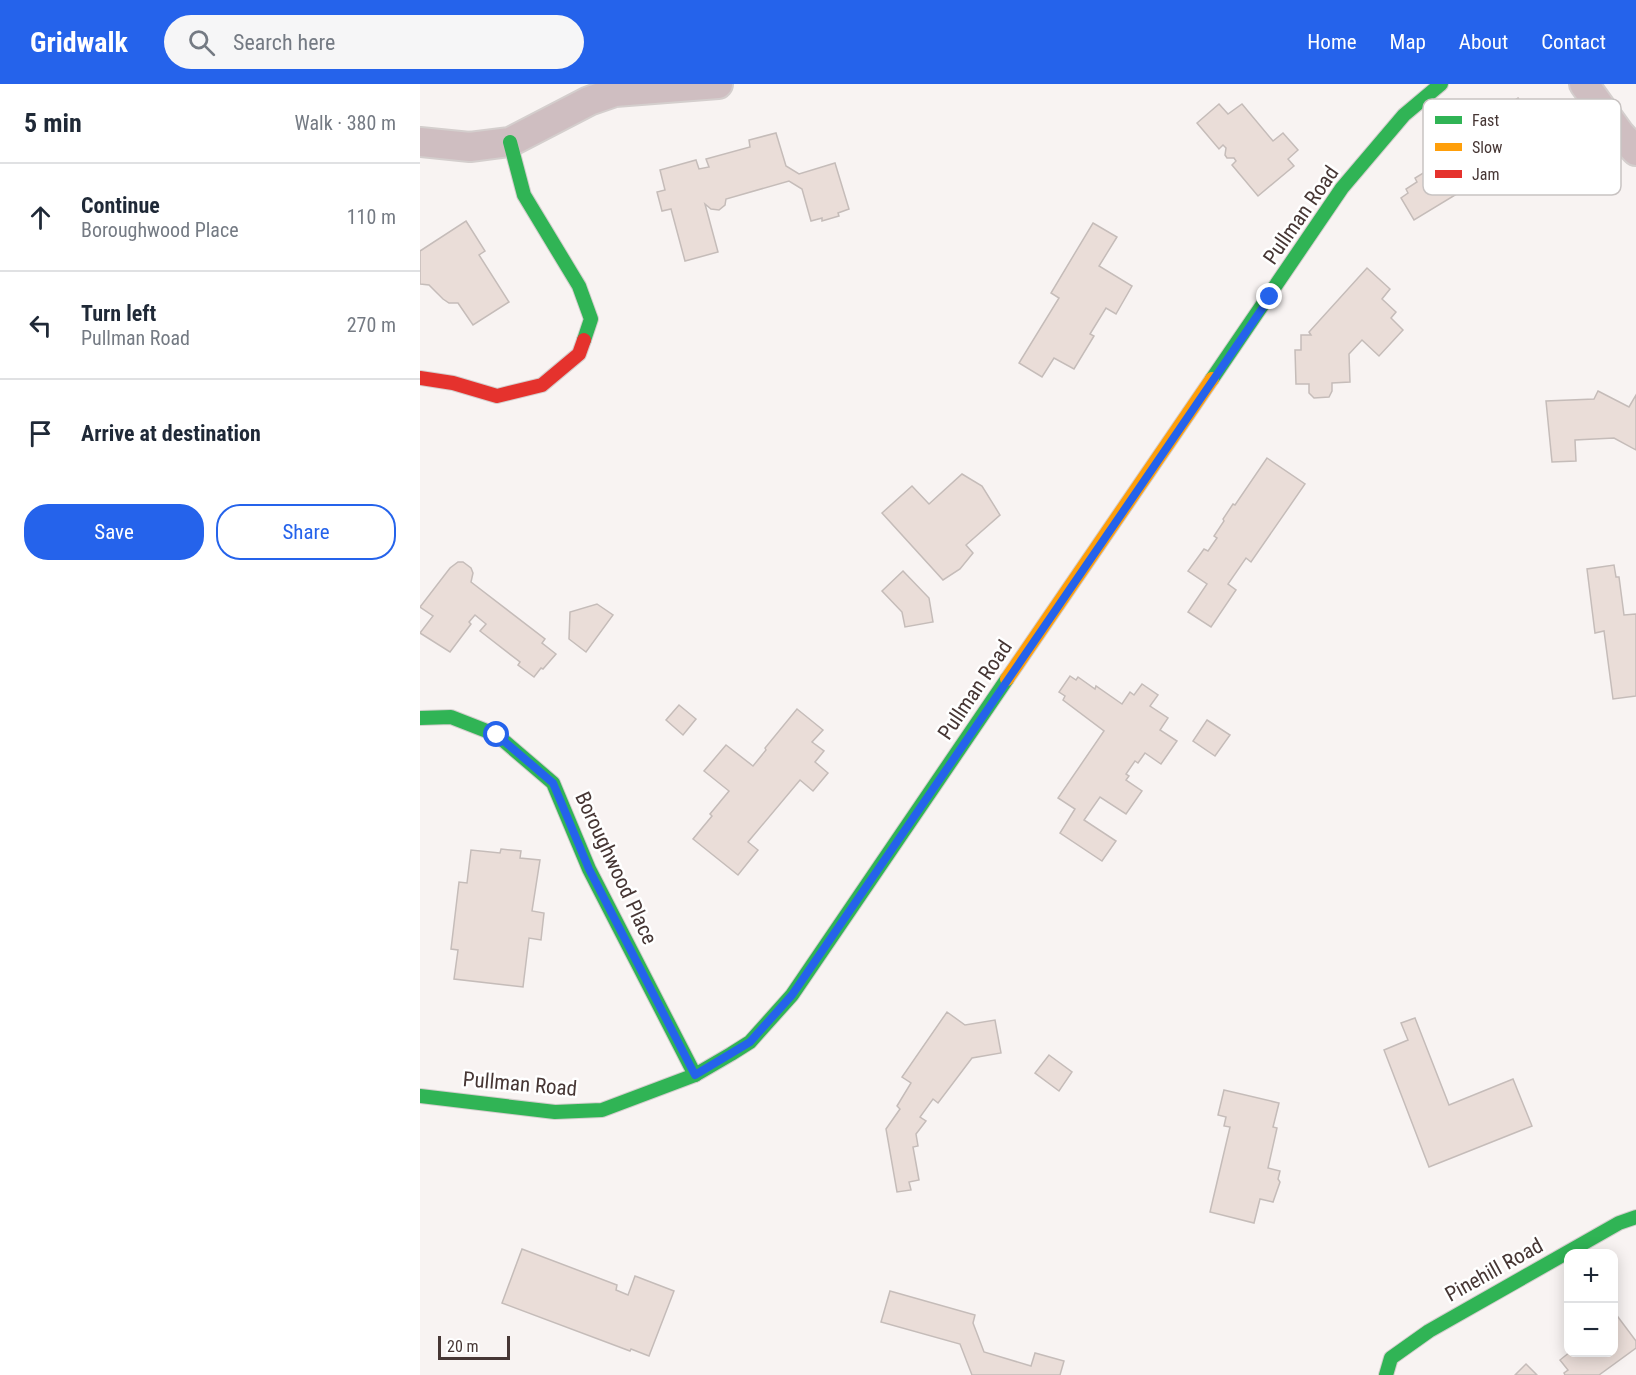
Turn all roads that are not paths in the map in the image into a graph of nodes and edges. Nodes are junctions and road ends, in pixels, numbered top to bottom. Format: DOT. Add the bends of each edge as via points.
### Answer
graph roads {
  1 [pos="718,84"];
  2 [pos="1441,84"];
  3 [pos="1584,84"];
  4 [pos="1595,99"];
  5 [pos="1621,135"];
  6 [pos="420,142"];
  7 [pos="510,142"];
  8 [pos="1636,151"];
  9 [pos="420,378"];
  10 [pos="420,718"];
  11 [pos="695,1075"];
  12 [pos="420,1095"];
  13 [pos="1636,1218"];
  14 [pos="1386,1375"];
  1 -- 7 [label="street" via="615,92"];
  2 -- 11 [label="street, Pullman Road" via="1404,114 1342,188 792,995 750,1042"];
  3 -- 4 [label="street"];
  5 -- 8 [label="street"];
  6 -- 7 [label="street" via="470,147"];
  7 -- 9 [label="street" via="524,195 579,286 591,319 579,354 542,386 497,396"];
  10 -- 11 [label="street, Boroughwood Place" via="451,717 497,735 553,783 589,869"];
  11 -- 12 [label="street, Pullman Road" via="602,1110 555,1112"];
  13 -- 14 [label="street, Pinehill Road" via="1619,1223 1429,1331 1391,1358"];
}
